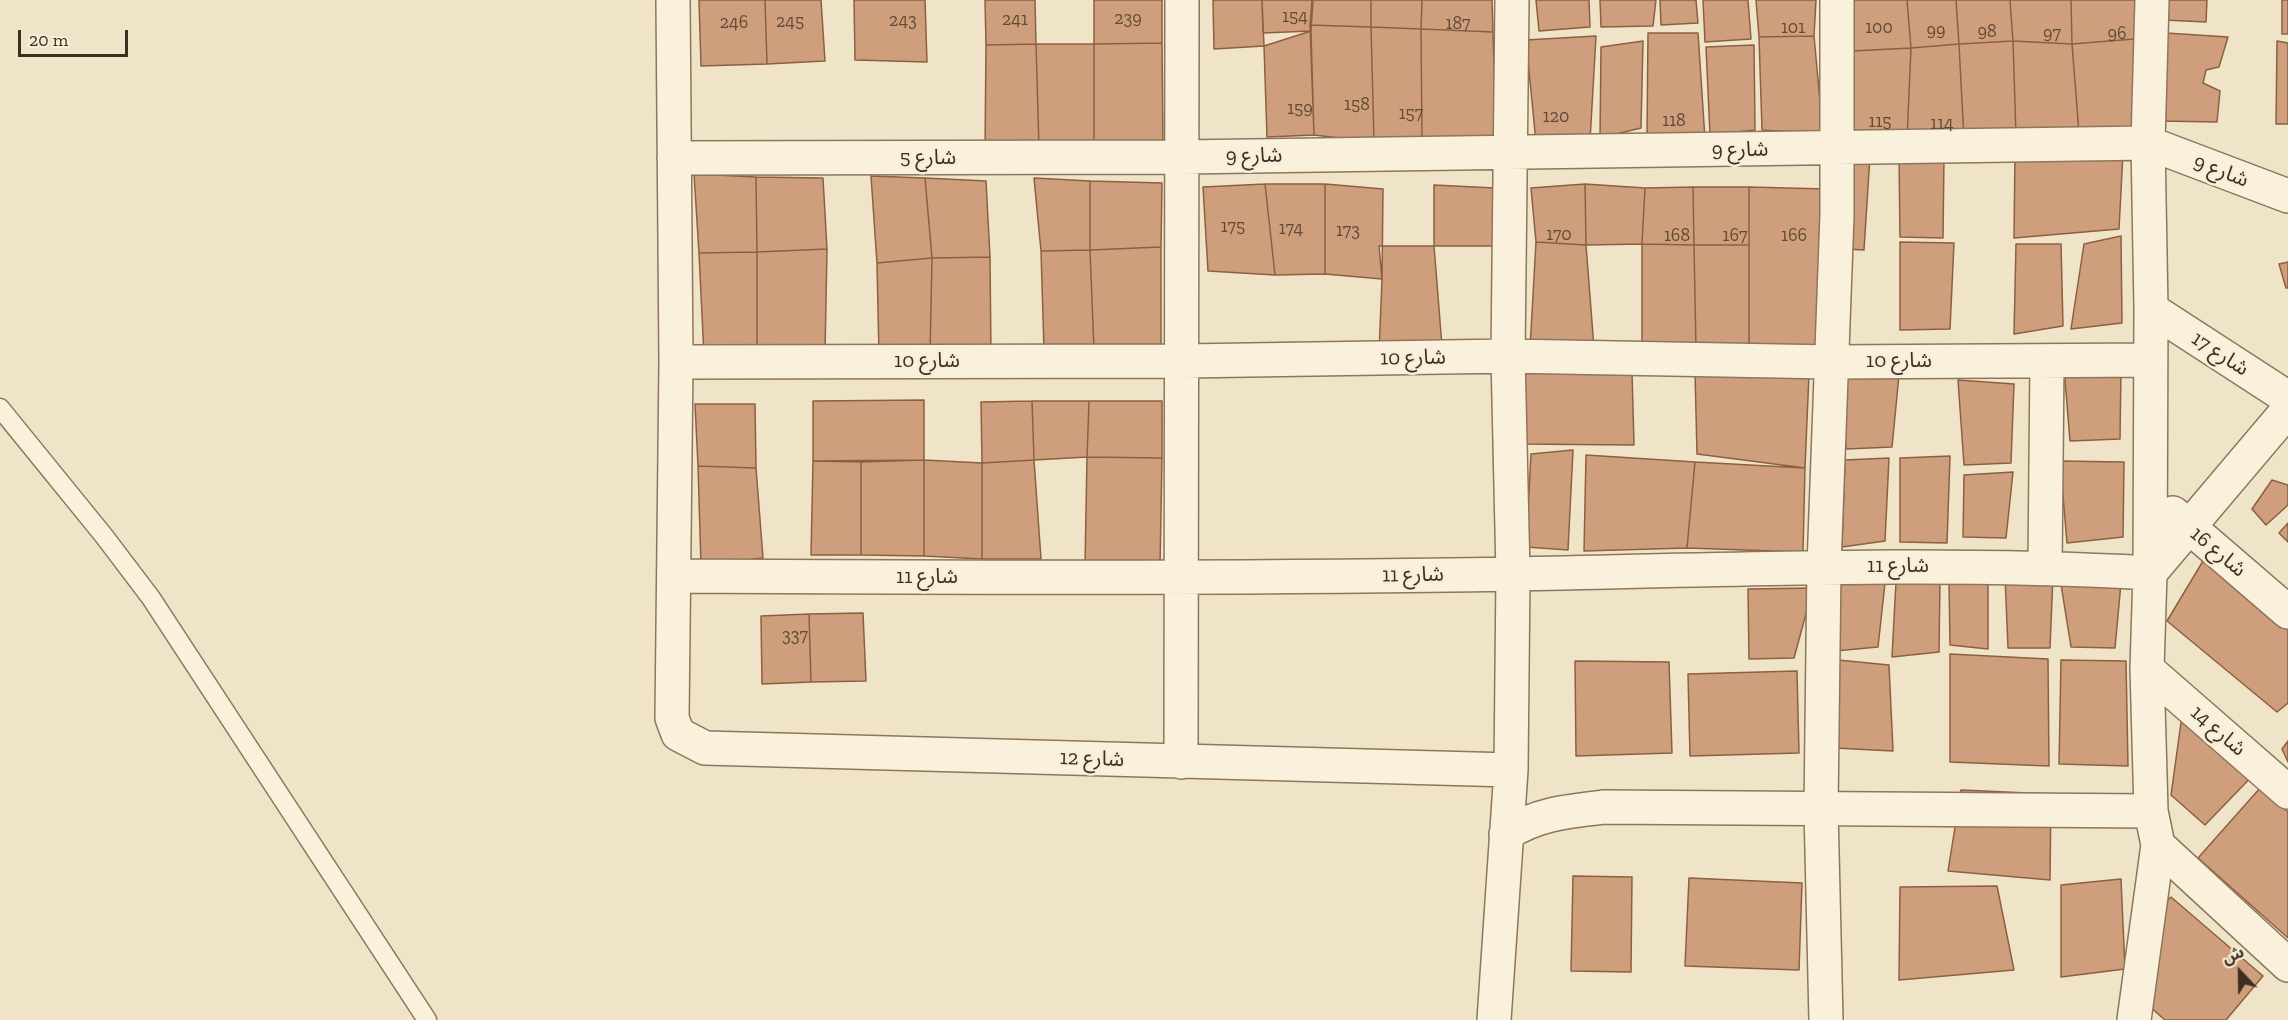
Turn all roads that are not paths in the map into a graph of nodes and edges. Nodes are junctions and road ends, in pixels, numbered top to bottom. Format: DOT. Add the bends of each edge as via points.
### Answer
graph roads {
  1 [pos="672,0"];
  2 [pos="1182,0"];
  3 [pos="1512,0"];
  4 [pos="1837,0"];
  5 [pos="2152,0"];
  6 [pos="2148,143"];
  7 [pos="1836,149"];
  8 [pos="1510,154"];
  9 [pos="1182,157"];
  10 [pos="674,159"];
  11 [pos="2288,196"];
  12 [pos="2151,309"];
  13 [pos="1508,356"];
  14 [pos="2047,360"];
  15 [pos="2150,360"];
  16 [pos="1184,361"];
  17 [pos="676,362"];
  18 [pos="1832,362"];
  19 [pos="2288,398"];
  20 [pos="0,408"];
  21 [pos="2288,410"];
  22 [pos="2149,492"];
  23 [pos="2188,527"];
  24 [pos="1824,566"];
  25 [pos="2044,567"];
  26 [pos="2151,573"];
  27 [pos="1513,574"];
  28 [pos="674,576"];
  29 [pos="1183,578"];
  30 [pos="2288,612"];
  31 [pos="2147,669"];
  32 [pos="1181,762"];
  33 [pos="1511,770"];
  34 [pos="2288,792"];
  35 [pos="1821,809"];
  36 [pos="2151,811"];
  37 [pos="1506,834"];
  38 [pos="2158,845"];
  39 [pos="2288,965"];
  40 [pos="427,1020"];
  41 [pos="1494,1020"];
  42 [pos="1826,1020"];
  43 [pos="2134,1020"];
  1 -- 10 [label="street"];
  2 -- 9 [label="street"];
  3 -- 8 [label="street"];
  4 -- 7 [label="street"];
  5 -- 6 [label="street"];
  6 -- 7 [label="street, شارع 9"];
  6 -- 11 [label="street, شارع 9"];
  6 -- 12 [label="street"];
  7 -- 8 [label="street, شارع 9"];
  7 -- 18 [label="street"];
  8 -- 9 [label="street, شارع 9"];
  8 -- 13 [label="street"];
  9 -- 10 [label="street, شارع 5"];
  9 -- 16 [label="street"];
  10 -- 17 [label="street"];
  12 -- 15 [label="street"];
  12 -- 19 [label="street, شارع 17"];
  13 -- 16 [label="street, شارع 10"];
  13 -- 18 [label="street, شارع 10"];
  13 -- 27 [label="street"];
  14 -- 15 [label="street, شارع 10"];
  14 -- 18 [label="street, شارع 10"];
  14 -- 25 [label="street"];
  15 -- 22 [label="street"];
  16 -- 17 [label="street, شارع 10"];
  16 -- 29 [label="street"];
  17 -- 28 [label="street"];
  18 -- 24 [label="street"];
  20 -- 40 [label="lane" via="151,598"];
  21 -- 23 [label="street"];
  22 -- 23 [label="street, شارع 16"];
  22 -- 26 [label="street"];
  23 -- 26 [label="street"];
  23 -- 30 [label="street, شارع 16"];
  24 -- 25 [label="street, شارع 11"];
  24 -- 27 [label="street, شارع 11"];
  24 -- 35 [label="street"];
  25 -- 26 [label="street, شارع 11"];
  26 -- 31 [label="street"];
  27 -- 29 [label="street, شارع 11"];
  27 -- 33 [label="street"];
  28 -- 29 [label="street, شارع 11"];
  28 -- 32 [label="street, شارع 12" via="672,718 678,734 705,748"];
  29 -- 32 [label="street"];
  31 -- 34 [label="street, شارع 14"];
  31 -- 36 [label="street"];
  32 -- 33 [label="street, شارع 12"];
  33 -- 37 [label="street"];
  35 -- 36 [label="street"];
  35 -- 37 [label="street" via="1604,807 1553,813 1525,822"];
  35 -- 42 [label="street"];
  36 -- 38 [label="street"];
  37 -- 41 [label="street"];
  38 -- 39 [label="street"];
  38 -- 43 [label="street"];
}
